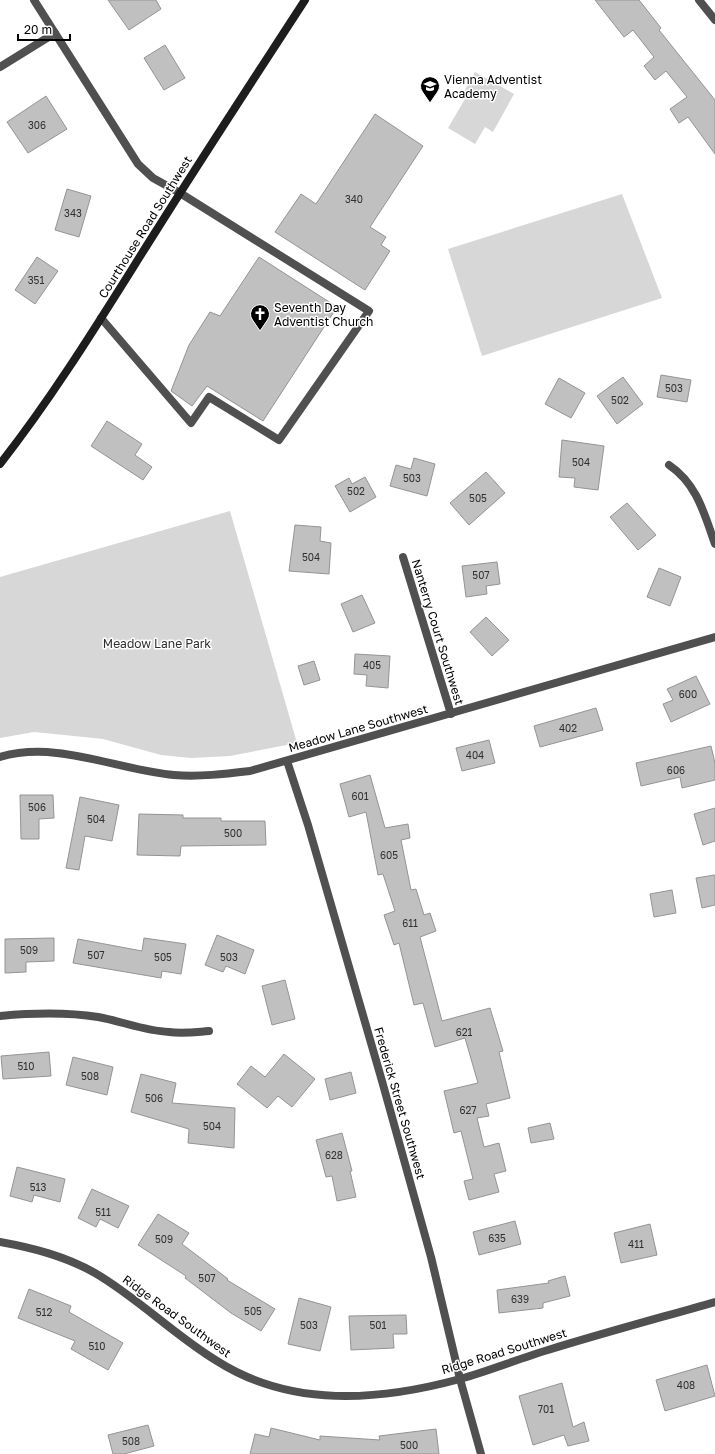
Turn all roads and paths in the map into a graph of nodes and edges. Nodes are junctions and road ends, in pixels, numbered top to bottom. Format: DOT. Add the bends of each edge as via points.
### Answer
graph roads {
  1 [pos="34,0"];
  2 [pos="305,0"];
  3 [pos="699,0"];
  4 [pos="715,20"];
  5 [pos="55,33"];
  6 [pos="0,67"];
  7 [pos="180,193"];
  8 [pos="101,318"];
  9 [pos="0,464"];
  10 [pos="669,465"];
  11 [pos="715,544"];
  12 [pos="403,556"];
  13 [pos="715,637"];
  14 [pos="451,714"];
  15 [pos="0,757"];
  16 [pos="288,761"];
  17 [pos="0,1016"];
  18 [pos="209,1031"];
  19 [pos="0,1242"];
  20 [pos="715,1302"];
  21 [pos="460,1379"];
  22 [pos="481,1454"];
  1 -- 5 [label="street"];
  2 -- 7 [label="street, Courthouse Road Southwest"];
  3 -- 4 [label="street"];
  5 -- 6 [label="street"];
  5 -- 7 [label="street" via="138,164 153,178"];
  7 -- 8 [label="street, Courthouse Road Southwest"];
  7 -- 8 [label="street" via="369,311 279,440 209,397 191,423"];
  8 -- 9 [label="street, Courthouse Road Southwest" via="47,403"];
  10 -- 11 [label="street" via="688,482 699,497"];
  12 -- 14 [label="street, Nanterry Court Southwest"];
  13 -- 14 [label="street, Meadow Lane Southwest"];
  14 -- 16 [label="street, Meadow Lane Southwest"];
  15 -- 16 [label="street, Meadow Lane Southwest" via="34,752 58,753 174,775 250,771"];
  16 -- 21 [label="street, Frederick Street Southwest" via="431,1257"];
  17 -- 18 [label="street" via="27,1013 62,1014 97,1017 168,1032"];
  19 -- 21 [label="street, Ridge Road Southwest" via="33,1248 64,1258 94,1273 217,1361 275,1388 339,1398 371,1396"];
  20 -- 21 [label="street, Ridge Road Southwest" via="549,1350"];
  21 -- 22 [label="street, Frederick Street Southwest"];
}
